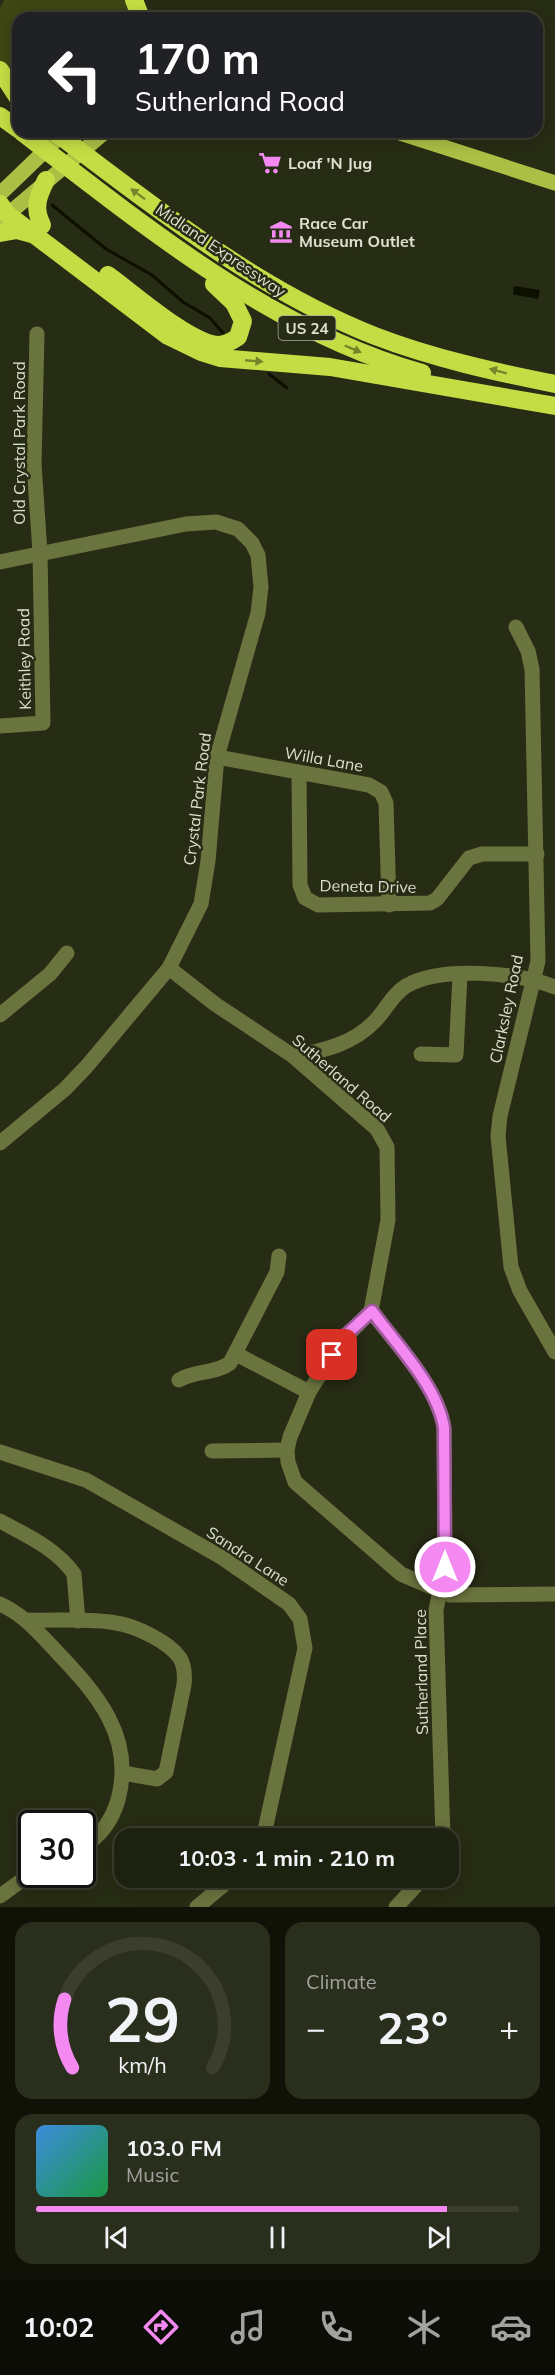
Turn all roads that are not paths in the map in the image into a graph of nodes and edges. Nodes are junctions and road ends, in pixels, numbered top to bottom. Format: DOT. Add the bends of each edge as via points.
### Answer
graph roads {
  1 [pos="0,70"];
  2 [pos="12,89"];
  3 [pos="30,138"];
  4 [pos="61,138"];
  5 [pos="63,138"];
  6 [pos="98,138"];
  7 [pos="416,138"];
  8 [pos="23,172"];
  9 [pos="0,180"];
  10 [pos="46,180"];
  11 [pos="555,183"];
  12 [pos="0,194"];
  13 [pos="5,209"];
  14 [pos="133,214"];
  15 [pos="0,232"];
  16 [pos="43,233"];
  17 [pos="37,334"];
  18 [pos="555,384"];
  19 [pos="555,405"];
  20 [pos="40,552"];
  21 [pos="0,562"];
  22 [pos="516,627"];
  23 [pos="0,726"];
  24 [pos="217,757"];
  25 [pos="299,773"];
  26 [pos="537,854"];
  27 [pos="389,905"];
  28 [pos="67,952"];
  29 [pos="169,968"];
  30 [pos="460,975"];
  31 [pos="535,979"];
  32 [pos="555,987"];
  33 [pos="0,1015"];
  34 [pos="421,1054"];
  35 [pos="293,1056"];
  36 [pos="0,1143"];
  37 [pos="279,1256"];
  38 [pos="372,1311"];
  39 [pos="555,1352"];
  40 [pos="237,1353"];
  41 [pos="179,1380"];
  42 [pos="309,1392"];
  43 [pos="287,1450"];
  44 [pos="212,1451"];
  45 [pos="0,1452"];
  46 [pos="0,1521"];
  47 [pos="438,1589"];
  48 [pos="555,1594"];
  49 [pos="0,1604"];
  50 [pos="28,1620"];
  51 [pos="78,1621"];
  52 [pos="123,1773"];
  53 [pos="265,1828"];
  54 [pos="443,1828"];
  55 [pos="96,1837"];
  56 [pos="18,1883"];
  57 [pos="220,1888"];
  58 [pos="414,1888"];
  59 [pos="0,1896"];
  60 [pos="197,1907"];
  61 [pos="396,1907"];
  1 -- 2 [label="highway"];
  3 -- 14 [label="highway, Midland Expressway / US 24"];
  4 -- 8 [label="main road"];
  18 -- 5 [label="highway, Midland Expressway / US 24, one-way" via="428,353 331,317 256,276"];
  6 -- 10 [label="main road"];
  7 -- 11 [label="main road"];
  8 -- 9 [label="main road"];
  8 -- 12 [label="main road"];
  10 -- 13 [label="main road"];
  10 -- 16 [label="highway" via="37,203"];
  13 -- 16 [label="highway"];
  14 -- 16 [label="highway" via="181,259 227,294 242,316 243,326 235,339 217,345 190,334"];
  14 -- 19 [label="highway, Midland Expressway / US 24, one-way" via="233,285 343,345 397,366"];
  15 -- 16 [label="highway"];
  16 -- 19 [label="highway, one-way" via="168,336 201,352 220,358 349,370"];
  17 -- 20 [label="street, Old Crystal Park Road" via="34,464"];
  20 -- 21 [label="street, Crystal Park Road"];
  20 -- 23 [label="street, Keithley Road" via="43,723"];
  20 -- 24 [label="street, Crystal Park Road" via="204,522 227,524 252,543 260,569 260,600"];
  22 -- 26 [label="street, Clarksley Road" via="532,669"];
  24 -- 25 [label="street, Willa Lane"];
  24 -- 29 [label="street, Crystal Park Road" via="204,893"];
  25 -- 27 [label="street, Willa Lane" via="369,785 381,792 386,803"];
  25 -- 27 [label="street, Deneta Drive" via="300,885 305,898 318,905"];
  26 -- 27 [label="street, Deneta Drive" via="475,856 463,864 430,903"];
  26 -- 31 [label="street, Clarksley Road"];
  28 -- 33 [label="street" via="50,974"];
  29 -- 35 [label="street, Sutherland Road"];
  29 -- 36 [label="street, Crystal Park Road" via="87,1066"];
  30 -- 31 [label="street"];
  30 -- 34 [label="street" via="456,1055"];
  30 -- 35 [label="street" via="416,981 399,992 359,1034 329,1049"];
  31 -- 32 [label="street"];
  31 -- 39 [label="street, Clarksley Road" via="498,1136 511,1267 520,1291"];
  35 -- 38 [label="street, Sutherland Road" via="377,1129 387,1147 388,1220"];
  37 -- 40 [label="street" via="278,1272"];
  38 -- 42 [label="street" via="340,1343"];
  38 -- 47 [label="street, Sutherland Place" via="431,1391 443,1418 445,1567"];
  40 -- 41 [label="street" via="225,1366 191,1373"];
  40 -- 42 [label="street"];
  42 -- 43 [label="street"];
  43 -- 44 [label="street"];
  43 -- 47 [label="street" via="291,1472 301,1489 401,1574"];
  45 -- 53 [label="street, Sandra Lane" via="86,1480 221,1557 275,1593 300,1619 305,1648"];
  46 -- 51 [label="street" via="48,1548 71,1569"];
  47 -- 48 [label="street" via="464,1597"];
  47 -- 54 [label="street, Sutherland Place"];
  49 -- 50 [label="street"];
  50 -- 51 [label="street"];
  50 -- 52 [label="street" via="100,1703 118,1738"];
  51 -- 52 [label="street" via="129,1626 172,1650 183,1664 184,1685 166,1773 157,1779"];
  52 -- 55 [label="street" via="116,1805"];
  56 -- 59 [label="street"];
  57 -- 60 [label="street"];
  58 -- 61 [label="street"];
}
